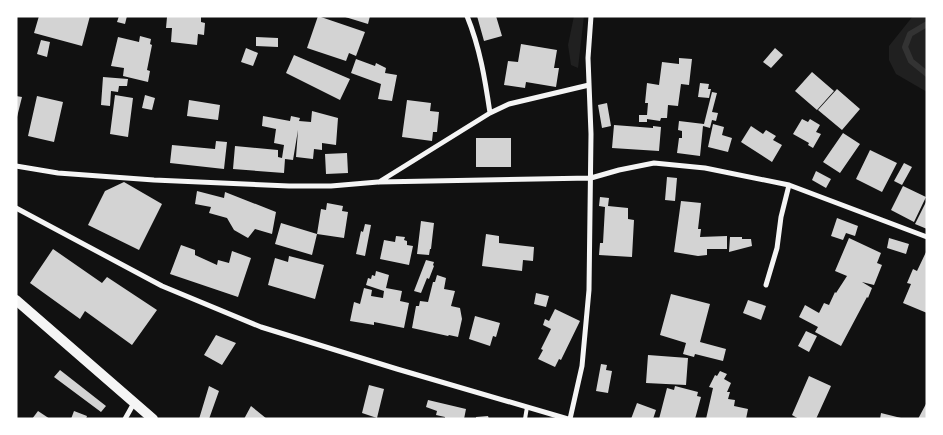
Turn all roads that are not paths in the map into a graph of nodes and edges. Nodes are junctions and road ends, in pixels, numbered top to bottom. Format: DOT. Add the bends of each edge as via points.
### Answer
graph roads {
  1 [pos="467,16"];
  2 [pos="591,16"];
  3 [pos="589,85"];
  4 [pos="490,113"];
  5 [pos="16,166"];
  6 [pos="591,178"];
  7 [pos="378,182"];
  8 [pos="789,185"];
  9 [pos="16,208"];
  10 [pos="927,237"];
  11 [pos="766,284"];
  12 [pos="16,300"];
  13 [pos="134,403"];
  14 [pos="527,407"];
  15 [pos="125,419"];
  16 [pos="153,419"];
  17 [pos="525,419"];
  18 [pos="569,419"];
  1 -- 4 [label="street" via="483,65"];
  2 -- 3 [label="street"];
  3 -- 4 [label="street" via="509,104"];
  3 -- 6 [label="street"];
  4 -- 7 [label="street"];
  5 -- 7 [label="street" via="58,173 202,182 306,186"];
  6 -- 7 [label="street"];
  6 -- 8 [label="street" via="654,163 705,168"];
  6 -- 18 [label="street" via="589,290 582,366"];
  8 -- 10 [label="street"];
  8 -- 11 [label="street" via="777,248"];
  9 -- 14 [label="street" via="162,286 261,327"];
  12 -- 13 [label="main road"];
  13 -- 15 [label="street"];
  13 -- 16 [label="main road"];
  14 -- 17 [label="lane"];
  14 -- 18 [label="street"];
}
